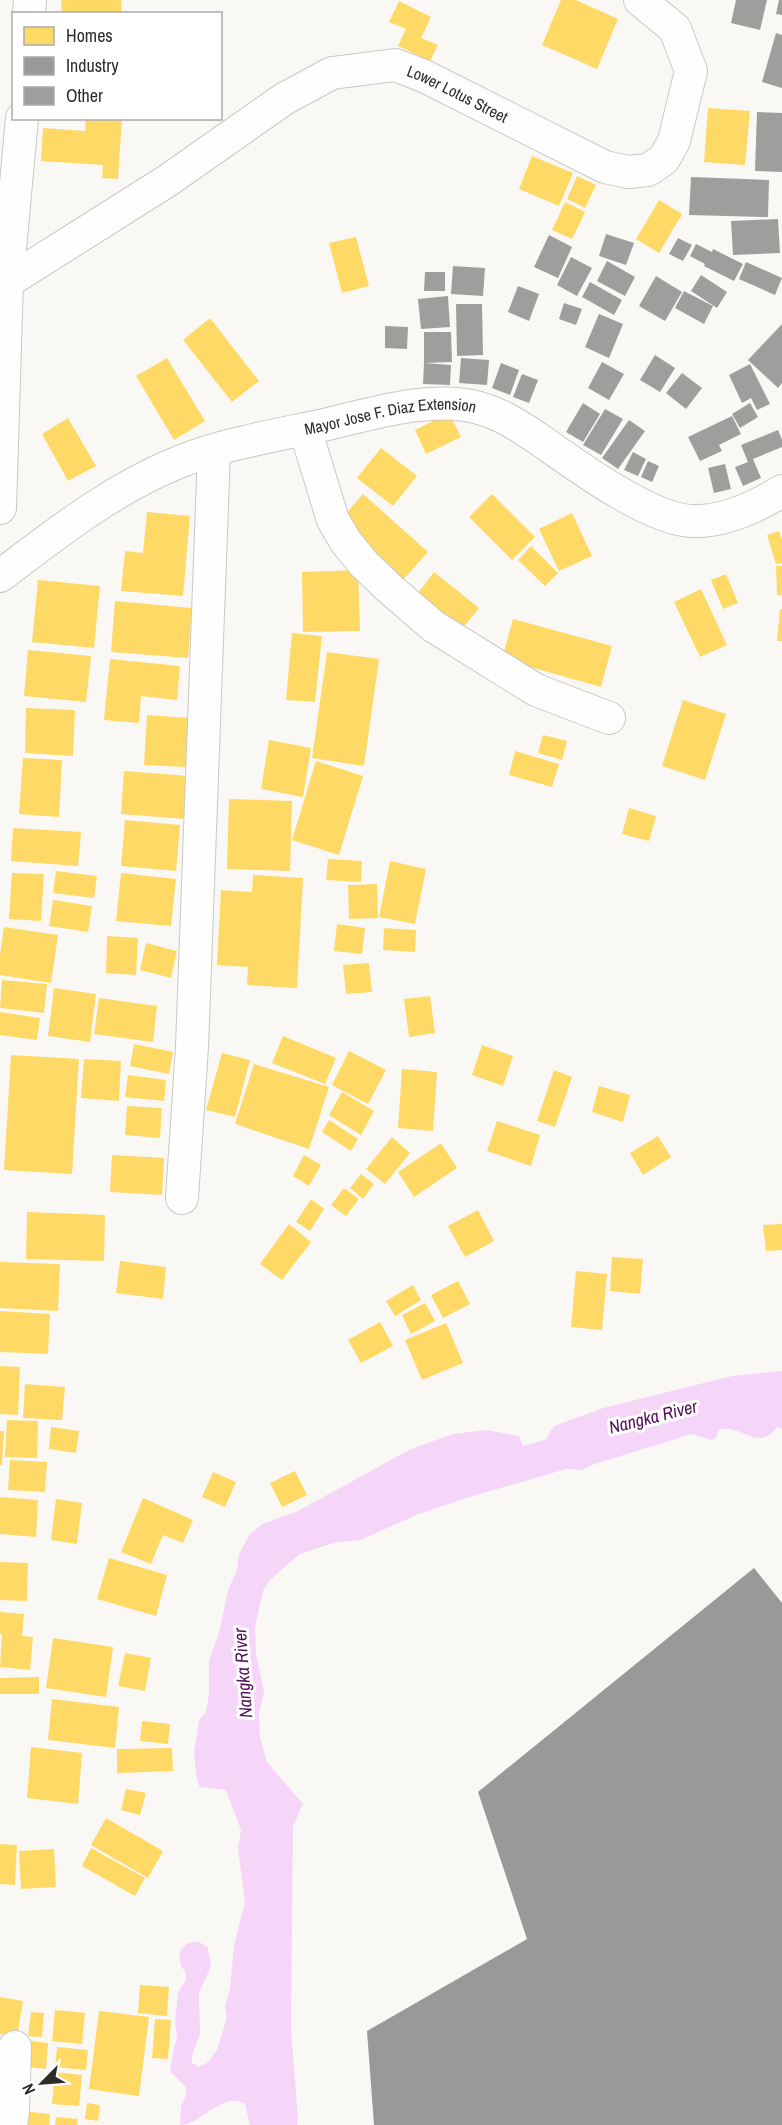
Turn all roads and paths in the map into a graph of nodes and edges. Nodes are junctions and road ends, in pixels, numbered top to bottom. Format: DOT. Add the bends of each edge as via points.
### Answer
graph roads {
  1 [pos="639,0"];
  2 [pos="22,120"];
  3 [pos="8,185"];
  4 [pos="7,282"];
  5 [pos="305,429"];
  6 [pos="214,451"];
  7 [pos="782,491"];
  8 [pos="0,508"];
  9 [pos="0,576"];
  10 [pos="609,718"];
  11 [pos="182,1198"];
  12 [pos="15,2047"];
  13 [pos="11,2125"];
  1 -- 4 [label="street, Lower Lotus Street" via="675,28 691,71 674,141 664,159 648,170 628,172 605,167 395,65 332,73 284,99 166,181"];
  2 -- 3 [label="street"];
  3 -- 4 [label="street"];
  4 -- 8 [label="street"];
  5 -- 6 [label="street, Mayor Jose F. Diaz Extension"];
  5 -- 7 [label="street, Mayor Jose F. Diaz Extension" via="421,405 458,404 495,412 658,513 692,522 720,519"];
  5 -- 10 [label="street" via="333,520 352,550 388,588 433,626 536,690"];
  6 -- 9 [label="street, Mayor Jose F. Diaz Extension" via="180,462 105,500"];
  6 -- 11 [label="street" via="192,1047"];
  12 -- 13 [label="street"];
}
